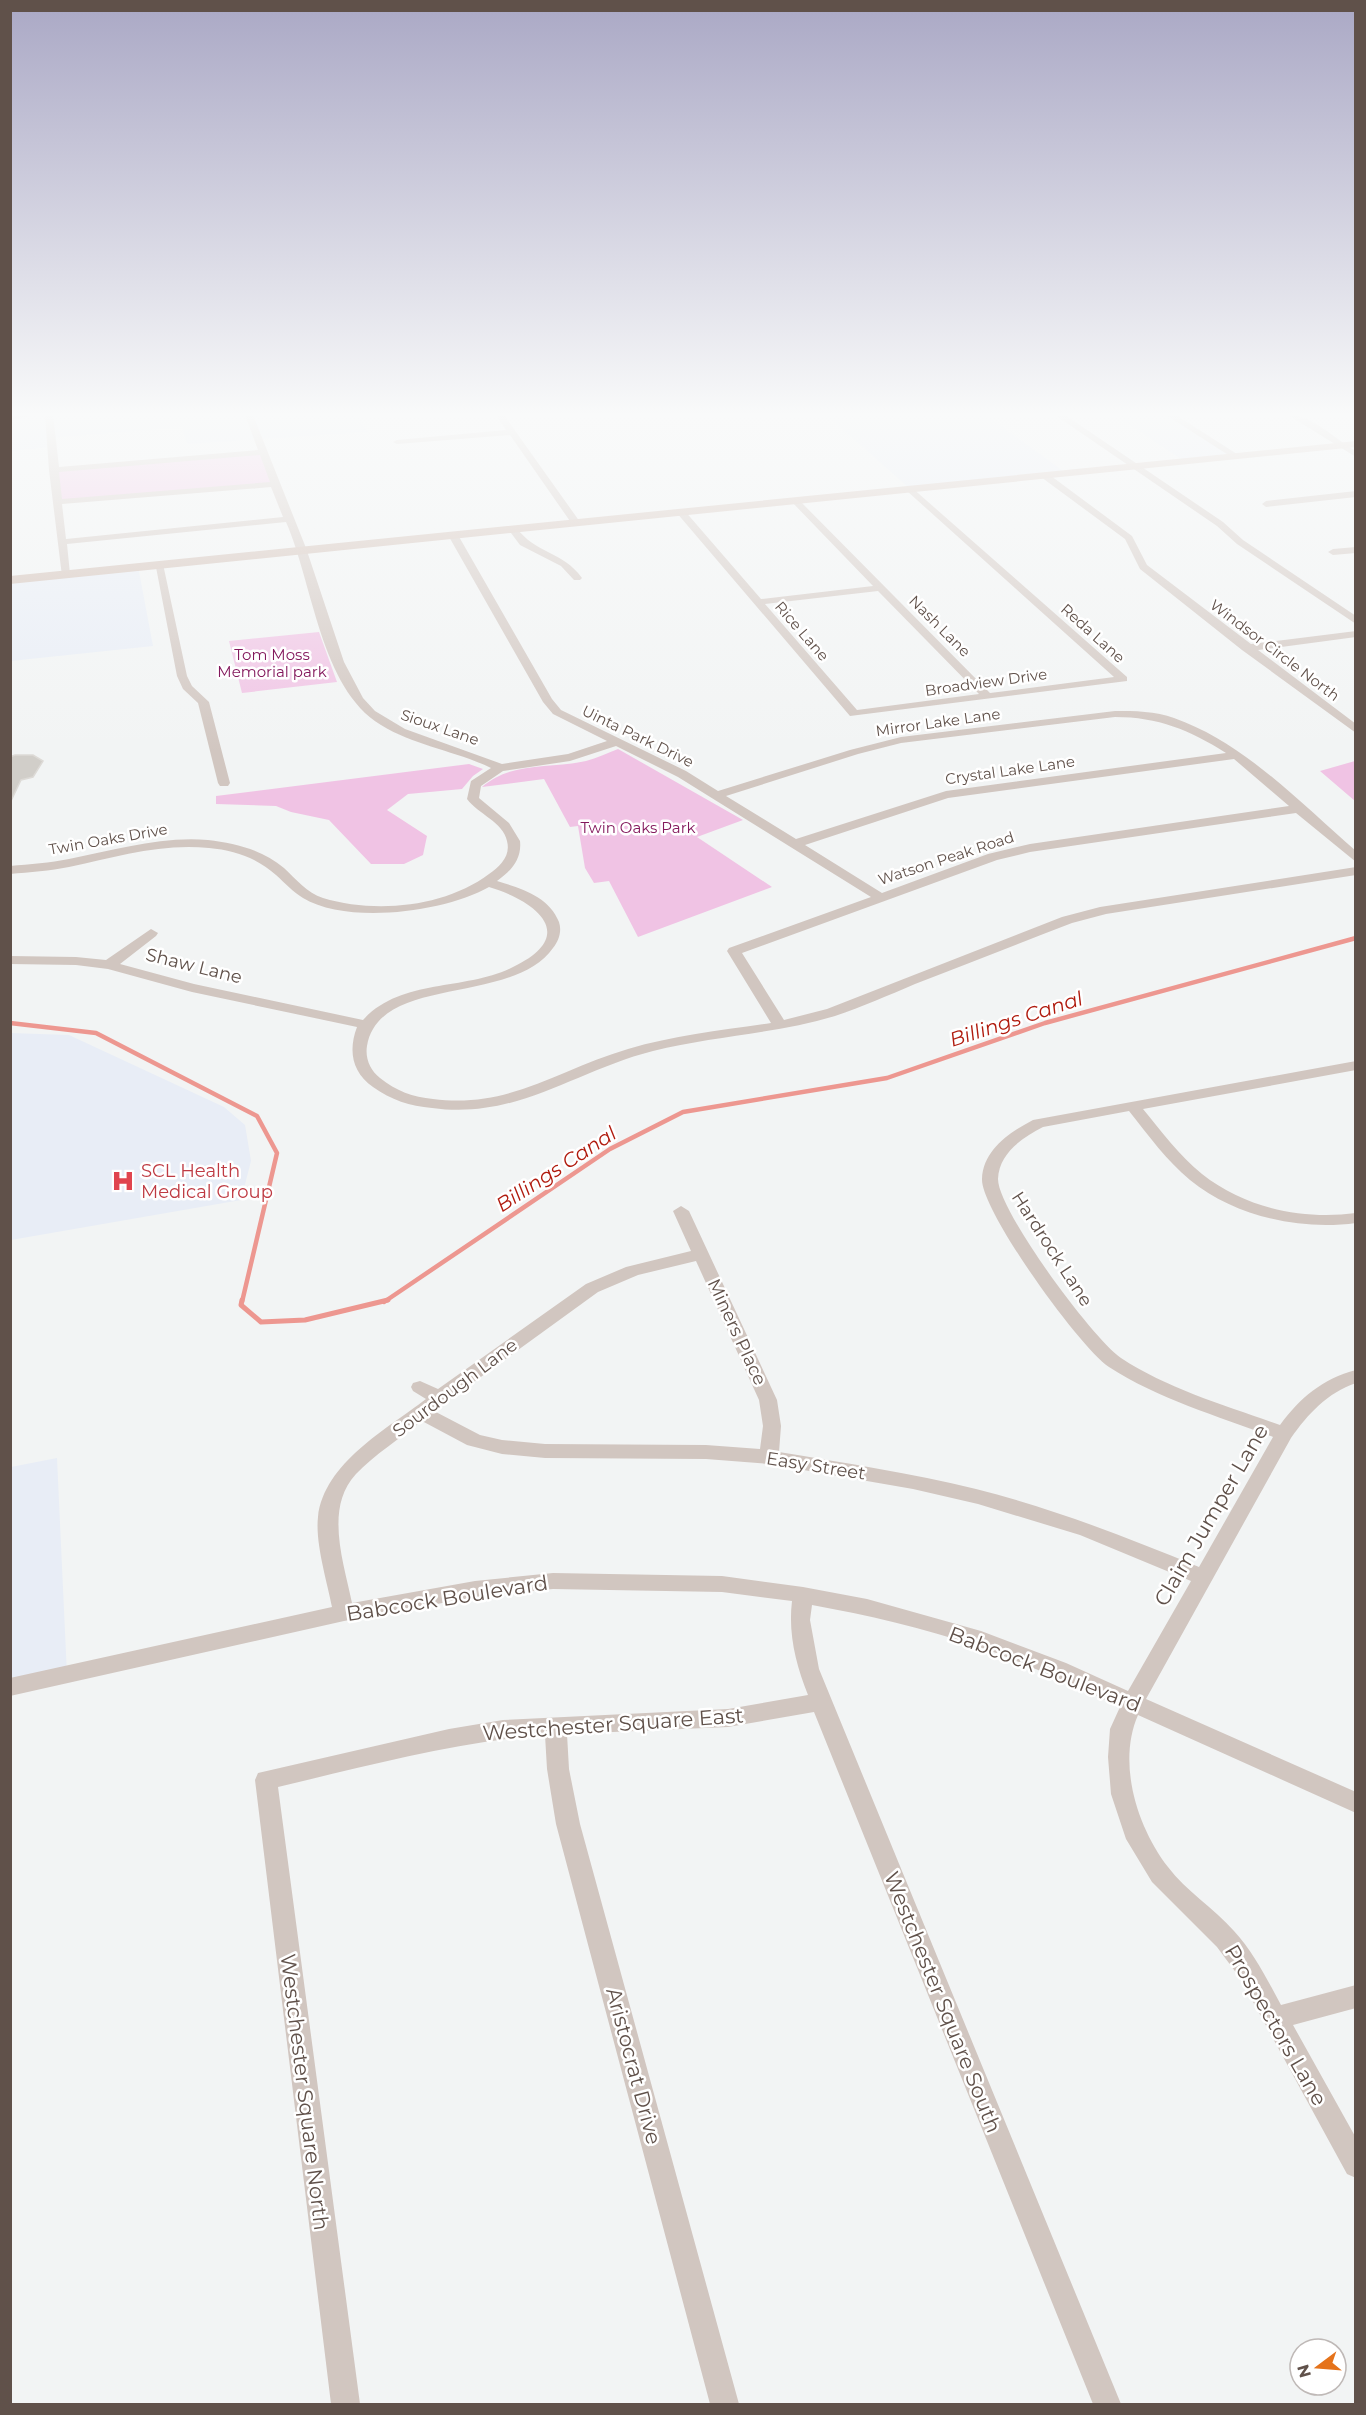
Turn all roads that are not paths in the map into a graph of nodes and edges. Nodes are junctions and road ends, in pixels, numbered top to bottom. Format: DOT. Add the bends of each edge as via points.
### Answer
graph roads {
  1 [pos="61,528"];
  2 [pos="203,528"];
  3 [pos="292,528"];
  4 [pos="525,528"];
  5 [pos="694,528"];
  6 [pos="821,528"];
  7 [pos="953,528"];
  8 [pos="1115,528"];
  9 [pos="1224,528"];
  10 [pos="513,529"];
  11 [pos="453,535"];
  12 [pos="63,542"];
  13 [pos="302,550"];
  14 [pos="1356,550"];
  15 [pos="1333,552"];
  16 [pos="158,564"];
  17 [pos="65,574"];
  18 [pos="577,578"];
  19 [pos="10,580"];
  20 [pos="881,588"];
  21 [pos="757,602"];
  22 [pos="1356,621"];
  23 [pos="1356,634"];
  24 [pos="1246,648"];
  25 [pos="1123,679"];
  26 [pos="988,697"];
  27 [pos="854,714"];
  28 [pos="1356,730"];
  29 [pos="616,742"];
  30 [pos="1236,755"];
  31 [pos="500,768"];
  32 [pos="224,783"];
  33 [pos="717,795"];
  34 [pos="1297,809"];
  35 [pos="795,844"];
  36 [pos="1356,858"];
  37 [pos="10,870"];
  38 [pos="1356,871"];
  39 [pos="489,883"];
  40 [pos="880,897"];
  41 [pos="151,933"];
  42 [pos="10,960"];
  43 [pos="109,965"];
  44 [pos="366,1024"];
  45 [pos="780,1026"];
  46 [pos="1356,1065"];
  47 [pos="1133,1106"];
  48 [pos="681,1211"];
  49 [pos="1356,1218"];
  50 [pos="701,1255"];
  51 [pos="1356,1376"];
  52 [pos="420,1387"];
  53 [pos="439,1398"];
  54 [pos="420,1412"];
  55 [pos="1284,1434"];
  56 [pos="769,1457"];
  57 [pos="1203,1577"];
  58 [pos="803,1595"];
  59 [pos="344,1613"];
  60 [pos="10,1687"];
  61 [pos="820,1702"];
  62 [pos="1133,1702"];
  63 [pos="556,1725"];
  64 [pos="266,1780"];
  65 [pos="1356,1803"];
  66 [pos="1356,1996"];
  67 [pos="1276,2018"];
  68 [pos="1356,2165"];
  69 [pos="345,2404"];
  70 [pos="725,2404"];
  71 [pos="1107,2404"];
  1 -- 12 [label="street"];
  2 -- 12 [label="street"];
  3 -- 13 [label="street, Sioux Lane"];
  4 -- 10 [label="main road"];
  5 -- 21 [label="street, Rice Lane"];
  6 -- 20 [label="street, Nash Lane"];
  7 -- 25 [label="street, Reda Lane"];
  8 -- 24 [label="street, Windsor Circle North" via="1129,538 1143,567"];
  9 -- 22 [label="street"];
  10 -- 11 [label="main road"];
  10 -- 18 [label="street" via="523,543 570,566"];
  11 -- 13 [label="main road"];
  11 -- 29 [label="street, Uinta Park Drive" via="547,700 557,712"];
  12 -- 17 [label="street"];
  13 -- 16 [label="main road"];
  13 -- 31 [label="street, Sioux Lane" via="328,635 359,701 392,727 478,756"];
  14 -- 15 [label="street"];
  16 -- 17 [label="main road"];
  16 -- 32 [label="street" via="182,676 187,687 203,702"];
  17 -- 19 [label="main road"];
  20 -- 21 [label="street"];
  20 -- 26 [label="street, Nash Lane"];
  21 -- 27 [label="street, Rice Lane"];
  23 -- 24 [label="street"];
  24 -- 28 [label="street, Windsor Circle North"];
  25 -- 26 [label="street, Broadview Drive"];
  26 -- 27 [label="street, Broadview Drive"];
  29 -- 31 [label="street, Twin Oaks Drive" via="570,757"];
  29 -- 33 [label="street, Uinta Park Drive"];
  30 -- 33 [label="street, Mirror Lake Lane" via="1195,729 1170,720 1115,714 901,740"];
  30 -- 34 [label="street, Mirror Lake Lane"];
  30 -- 35 [label="street, Crystal Lake Lane" via="946,795"];
  31 -- 39 [label="street, Twin Oaks Drive" via="475,784 472,792 480,809 512,836 514,850 509,865"];
  33 -- 35 [label="street, Uinta Park Drive"];
  34 -- 36 [label="street, Mirror Lake Lane"];
  34 -- 40 [label="street, Watson Peak Road" via="1030,848"];
  35 -- 40 [label="street, Uinta Park Drive"];
  37 -- 39 [label="street, Twin Oaks Drive" via="190,843 252,855 273,866 300,891 321,901 352,906 425,905 464,896"];
  38 -- 45 [label="street" via="1104,910 1066,920 832,1012"];
  39 -- 44 [label="street" via="514,890 545,908 553,925 551,942 537,959 490,980 400,1000"];
  40 -- 45 [label="street, Watson Peak Road" via="734,951"];
  41 -- 43 [label="street"];
  42 -- 43 [label="street, Shaw Lane"];
  43 -- 44 [label="street, Shaw Lane" via="192,988"];
  44 -- 45 [label="street" via="359,1044 360,1063 371,1079 398,1097 445,1107 488,1106 524,1097 598,1063 679,1041"];
  46 -- 47 [label="street, Hardrock Lane"];
  47 -- 49 [label="street" via="1198,1181 1253,1215"];
  47 -- 55 [label="street, Hardrock Lane" via="1039,1123 1016,1134 997,1155 990,1183 1001,1213 1077,1323 1109,1359 1157,1386"];
  48 -- 50 [label="street, Miners Place"];
  50 -- 53 [label="street, Sourdough Lane" via="647,1264 615,1275"];
  50 -- 56 [label="street, Miners Place" via="768,1400 772,1426"];
  51 -- 55 [label="street, Claim Jumper Lane" via="1339,1381 1304,1406"];
  52 -- 53 [label="street"];
  53 -- 54 [label="street, Sourdough Lane"];
  54 -- 56 [label="street, Easy Street" via="474,1440 502,1447"];
  54 -- 59 [label="street, Sourdough Lane" via="349,1469 334,1493 328,1518"];
  55 -- 57 [label="street, Claim Jumper Lane"];
  56 -- 57 [label="street, Easy Street" via="978,1497 1087,1530"];
  57 -- 62 [label="street, Claim Jumper Lane"];
  58 -- 59 [label="street, Babcock Boulevard" via="722,1584 553,1581"];
  58 -- 61 [label="street, Westchester Square South" via="802,1643"];
  58 -- 62 [label="street, Babcock Boulevard" via="867,1607 981,1639"];
  59 -- 60 [label="street, Babcock Boulevard"];
  61 -- 63 [label="street, Westchester Square East" via="728,1718"];
  61 -- 71 [label="street, Westchester Square South"];
  62 -- 65 [label="street, Babcock Boulevard"];
  62 -- 67 [label="street, Prospectors Lane" via="1121,1730 1119,1758 1122,1794 1134,1832 1160,1875 1226,1939"];
  63 -- 64 [label="street, Westchester Square East" via="449,1738"];
  63 -- 70 [label="street, Aristocrat Drive" via="558,1769 568,1824"];
  64 -- 69 [label="street, Westchester Square North"];
  66 -- 67 [label="street"];
  67 -- 68 [label="street, Prospectors Lane"];
}
